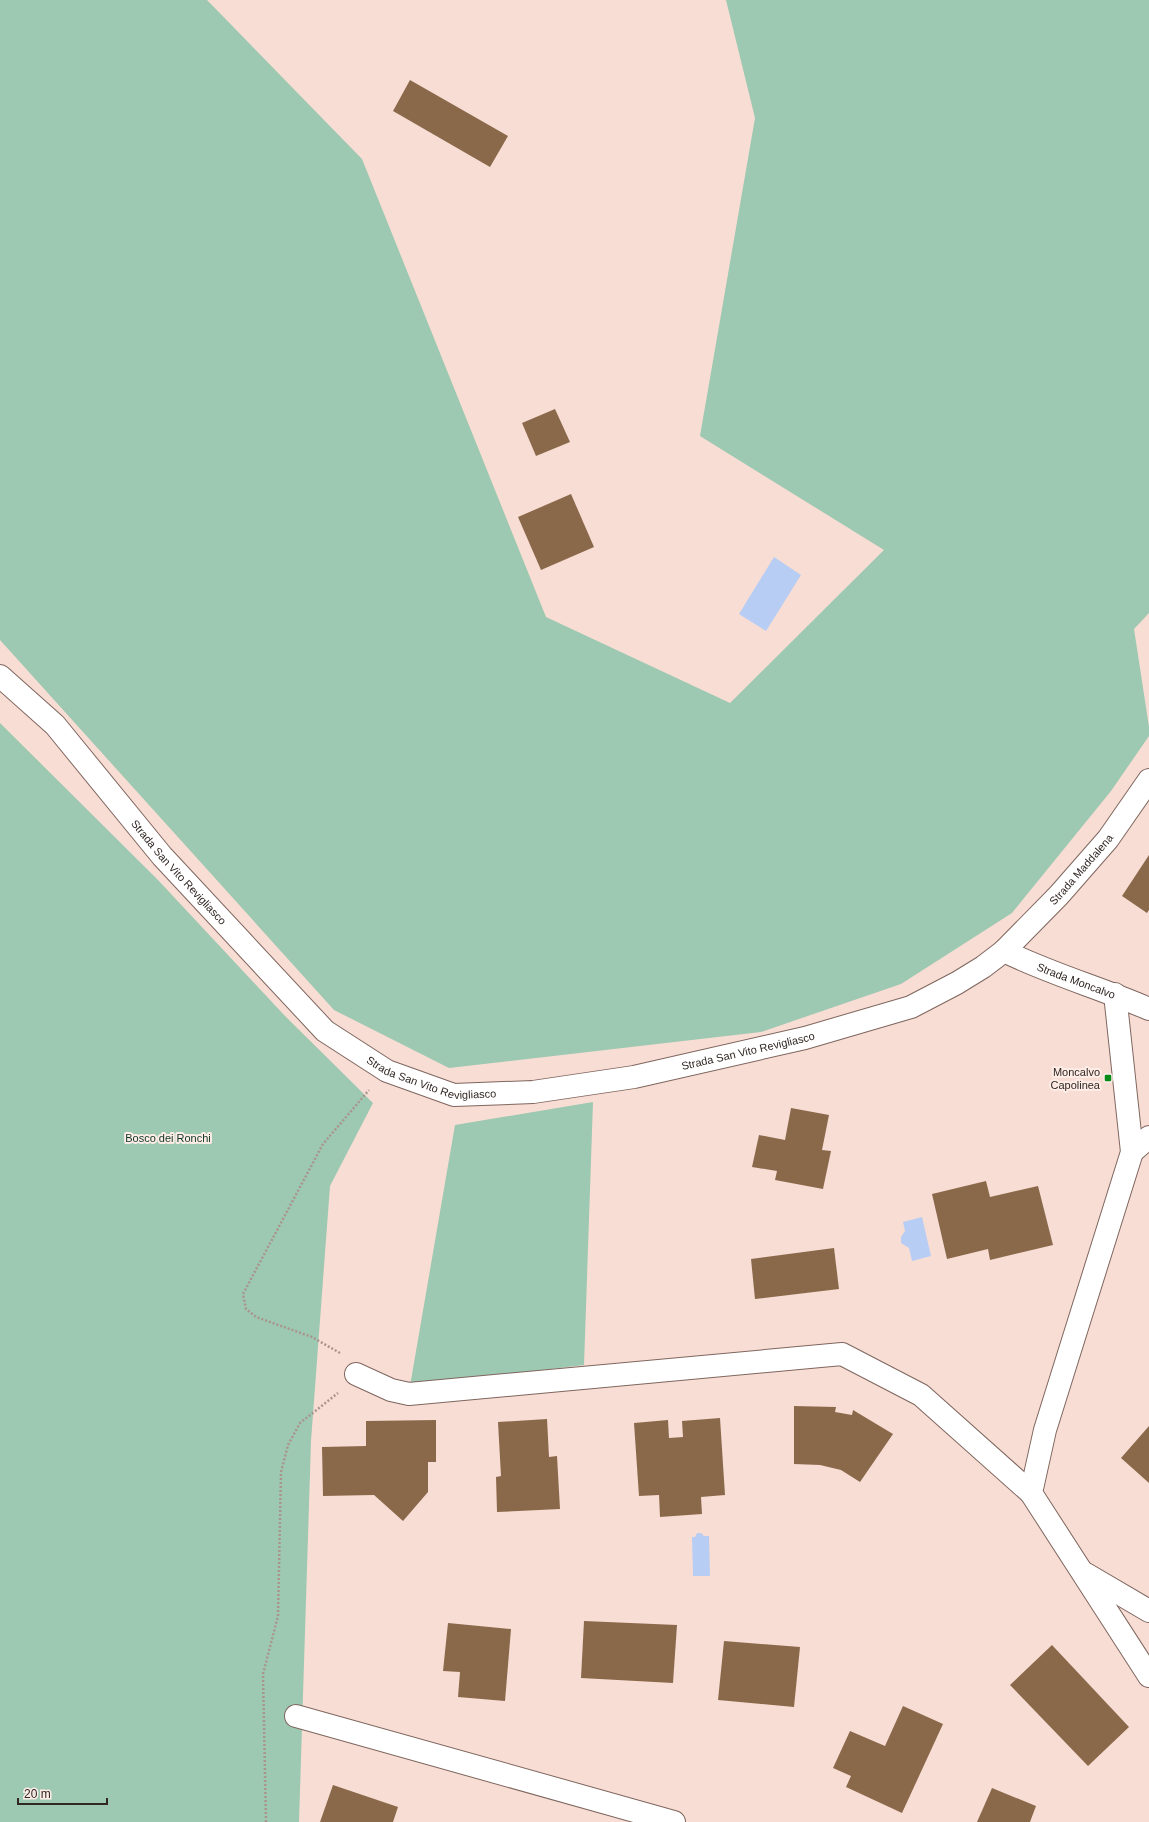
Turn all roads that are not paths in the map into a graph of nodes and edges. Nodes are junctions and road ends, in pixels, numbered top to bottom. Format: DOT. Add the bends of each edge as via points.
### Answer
graph roads {
  1 [pos="0,676"];
  2 [pos="1149,780"];
  3 [pos="1004,951"];
  4 [pos="1114,994"];
  5 [pos="1149,996"];
  6 [pos="1149,1009"];
  7 [pos="1149,1137"];
  8 [pos="1132,1152"];
  9 [pos="356,1374"];
  10 [pos="1031,1493"];
  11 [pos="1081,1571"];
  12 [pos="1149,1611"];
  13 [pos="1149,1676"];
  14 [pos="296,1716"];
  15 [pos="674,1822"];
  1 -- 3 [label="street, Strada San Vito Revigliasco" via="55,725 162,856 325,1031 387,1071 454,1095 533,1092 634,1077 805,1038 911,1007 957,983"];
  2 -- 3 [label="street, Strada Maddalena" via="1108,838 1059,895"];
  3 -- 4 [label="street, Strada Moncalvo" via="1029,964"];
  4 -- 5 [label="street"];
  4 -- 6 [label="street, Strada Moncalvo"];
  4 -- 8 [label="street"];
  7 -- 8 [label="street"];
  8 -- 10 [label="street" via="1045,1430"];
  9 -- 10 [label="street" via="391,1390 409,1394 842,1354 921,1395"];
  10 -- 11 [label="street"];
  11 -- 12 [label="street"];
  11 -- 13 [label="street"];
  14 -- 15 [label="street"];
}
